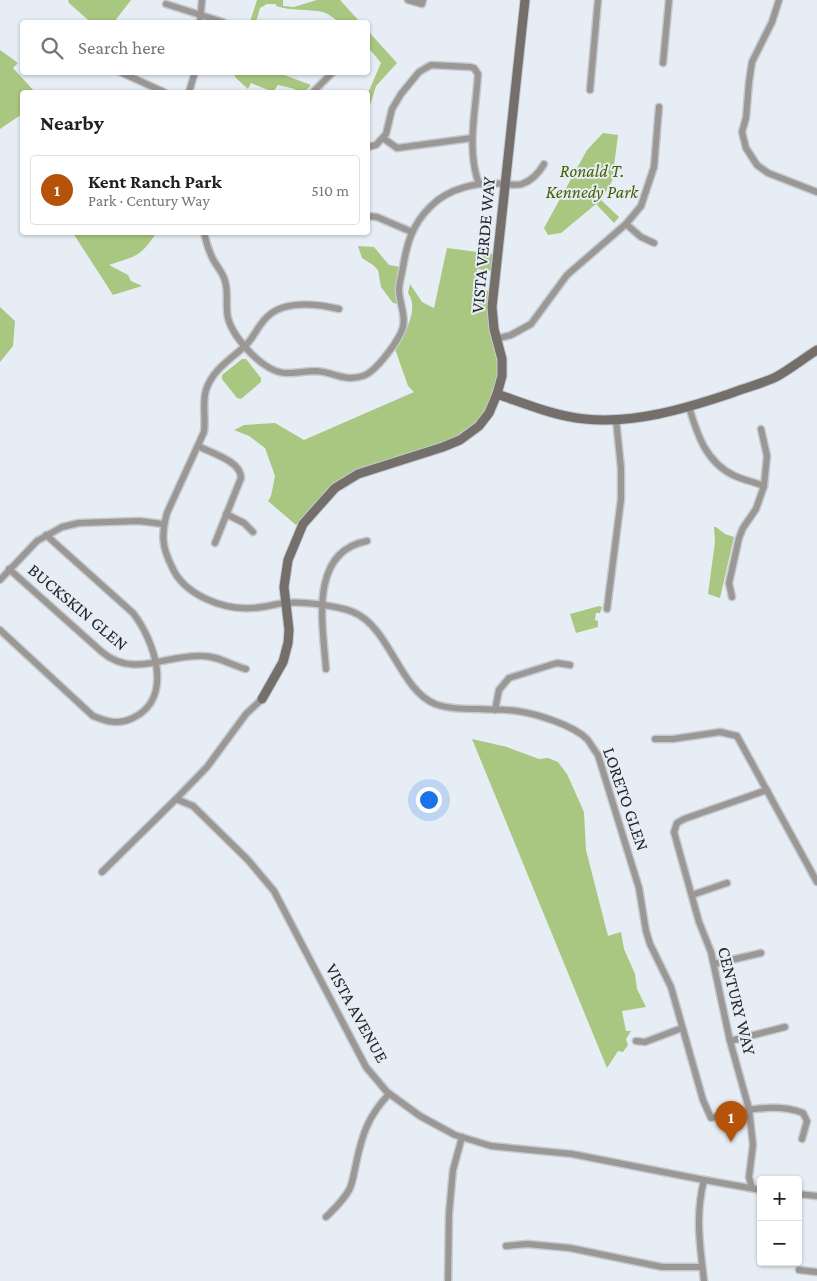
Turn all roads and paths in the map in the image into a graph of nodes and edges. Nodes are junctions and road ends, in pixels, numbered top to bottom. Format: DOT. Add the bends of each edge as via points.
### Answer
graph roads {
  1 [pos="202,0"];
  2 [pos="408,0"];
  3 [pos="423,0"];
  4 [pos="524,0"];
  5 [pos="598,0"];
  6 [pos="669,0"];
  7 [pos="779,0"];
  8 [pos="166,4"];
  9 [pos="200,19"];
  10 [pos="663,63"];
  11 [pos="127,75"];
  12 [pos="194,75"];
  13 [pos="330,75"];
  14 [pos="160,90"];
  15 [pos="190,90"];
  16 [pos="315,90"];
  17 [pos="590,90"];
  18 [pos="659,108"];
  19 [pos="384,138"];
  20 [pos="472,138"];
  21 [pos="370,146"];
  22 [pos="544,164"];
  23 [pos="478,184"];
  24 [pos="504,184"];
  25 [pos="817,192"];
  26 [pos="370,216"];
  27 [pos="626,224"];
  28 [pos="412,232"];
  29 [pos="205,235"];
  30 [pos="654,243"];
  31 [pos="339,309"];
  32 [pos="496,339"];
  33 [pos="245,346"];
  34 [pos="817,350"];
  35 [pos="497,394"];
  36 [pos="689,407"];
  37 [pos="616,419"];
  38 [pos="761,429"];
  39 [pos="198,446"];
  40 [pos="764,486"];
  41 [pos="226,514"];
  42 [pos="164,524"];
  43 [pos="253,532"];
  44 [pos="46,536"];
  45 [pos="367,541"];
  46 [pos="215,543"];
  47 [pos="9,570"];
  48 [pos="0,580"];
  49 [pos="732,597"];
  50 [pos="286,602"];
  51 [pos="321,606"];
  52 [pos="608,609"];
  53 [pos="0,630"];
  54 [pos="156,661"];
  55 [pos="570,665"];
  56 [pos="246,669"];
  57 [pos="326,669"];
  58 [pos="262,699"];
  59 [pos="495,710"];
  60 [pos="655,739"];
  61 [pos="768,790"];
  62 [pos="176,800"];
  63 [pos="102,872"];
  64 [pos="817,882"];
  65 [pos="728,883"];
  66 [pos="692,895"];
  67 [pos="761,953"];
  68 [pos="714,964"];
  69 [pos="785,1026"];
  70 [pos="682,1028"];
  71 [pos="636,1041"];
  72 [pos="730,1041"];
  73 [pos="389,1094"];
  74 [pos="749,1109"];
  75 [pos="462,1137"];
  76 [pos="802,1139"];
  77 [pos="704,1180"];
  78 [pos="752,1188"];
  79 [pos="757,1189"];
  80 [pos="802,1194"];
  81 [pos="817,1196"];
  82 [pos="326,1217"];
  83 [pos="506,1246"];
  84 [pos="702,1267"];
  85 [pos="799,1270"];
  86 [pos="817,1272"];
  87 [pos="448,1281"];
  88 [pos="704,1281"];
  1 -- 9 [label="street"];
  2 -- 3 [label="street" via="422,4"];
  4 -- 24 [label="street, VISTA VERDE WAY"];
  5 -- 17 [label="street"];
  6 -- 10 [label="street"];
  7 -- 25 [label="street" via="752,62 742,132 746,148 757,165 768,173"];
  8 -- 9 [label="street"];
  11 -- 14 [label="street"];
  12 -- 15 [label="street"];
  13 -- 16 [label="street"];
  18 -- 27 [label="street" via="654,167 645,198"];
  19 -- 20 [label="street" via="397,148"];
  19 -- 20 [label="street" via="392,109 401,94 419,72 438,64 474,68 478,74"];
  19 -- 21 [label="street"];
  20 -- 23 [label="street"];
  22 -- 24 [label="street" via="534,178 522,184"];
  23 -- 24 [label="street"];
  23 -- 28 [label="street" via="452,191 438,199"];
  24 -- 32 [label="street, VISTA VERDE WAY" via="492,307"];
  26 -- 28 [label="street"];
  27 -- 30 [label="street"];
  27 -- 32 [label="street" via="567,275 531,324"];
  28 -- 33 [label="street" via="407,242 399,288 403,326 375,370 366,376 350,379 317,371 285,374 271,370"];
  29 -- 33 [label="street" via="225,280 228,320"];
  31 -- 33 [label="street, LORETO GLEN" via="316,304 293,305 272,313"];
  32 -- 35 [label="street, VISTA VERDE WAY" via="502,359"];
  33 -- 39 [label="street, LORETO GLEN" via="213,375 205,392 206,421"];
  34 -- 36 [label="street" via="770,380"];
  35 -- 37 [label="street" via="567,416"];
  35 -- 50 [label="street, VISTA VERDE WAY" via="479,426 460,440 358,474 335,488 299,532 288,560 284,587"];
  36 -- 37 [label="street"];
  36 -- 40 [label="street" via="710,456 725,470"];
  37 -- 52 [label="street" via="621,499"];
  38 -- 40 [label="street" via="767,456"];
  39 -- 41 [label="street" via="236,465 241,471"];
  39 -- 42 [label="street, LORETO GLEN" via="166,513"];
  40 -- 49 [label="street" via="756,509 739,538 729,583"];
  41 -- 43 [label="street"];
  41 -- 46 [label="street"];
  42 -- 44 [label="street" via="139,520 79,523 62,527"];
  42 -- 50 [label="street, LORETO GLEN" via="164,552 174,572 194,592 215,602 237,607"];
  44 -- 47 [label="street"];
  44 -- 54 [label="street" via="133,613 143,626"];
  45 -- 51 [label="street" via="347,549 333,566 324,586"];
  47 -- 48 [label="street"];
  47 -- 54 [label="street, BUCKSKIN GLEN" via="110,658 124,665"];
  50 -- 51 [label="street, LORETO GLEN"];
  50 -- 58 [label="street, VISTA VERDE WAY" via="288,643 283,662"];
  51 -- 57 [label="street"];
  51 -- 59 [label="street, LORETO GLEN" via="354,612 370,624 425,698 444,707"];
  53 -- 54 [label="street" via="86,711 107,722 126,721 151,703 156,690"];
  54 -- 56 [label="street, BUCKSKIN GLEN" via="215,656"];
  55 -- 59 [label="street" via="557,663 509,678 499,690"];
  58 -- 62 [label="street"];
  59 -- 70 [label="street, LORETO GLEN" via="516,710 573,730 586,739 598,755 639,888 646,931 671,988"];
  60 -- 61 [label="street" via="720,732 738,736"];
  61 -- 64 [label="street"];
  61 -- 66 [label="street, CENTURY WAY" via="678,823 674,832"];
  62 -- 63 [label="street"];
  62 -- 73 [label="street, VISTA AVENUE" via="193,806 248,860 274,891 366,1067"];
  65 -- 66 [label="street"];
  66 -- 68 [label="street, CENTURY WAY"];
  67 -- 68 [label="street"];
  68 -- 72 [label="street, CENTURY WAY"];
  69 -- 72 [label="street"];
  70 -- 71 [label="street" via="645,1042"];
  70 -- 74 [label="street, LORETO GLEN" via="711,1118"];
  72 -- 74 [label="street, CENTURY WAY"];
  73 -- 75 [label="street, VISTA AVENUE" via="420,1116"];
  73 -- 82 [label="street" via="367,1124 350,1189"];
  74 -- 76 [label="street" via="793,1109 803,1113 807,1122"];
  74 -- 78 [label="street, CENTURY WAY" via="753,1145 749,1177"];
  75 -- 77 [label="street, VISTA AVENUE" via="491,1146 572,1154"];
  75 -- 87 [label="street" via="453,1170"];
  77 -- 78 [label="street, VISTA AVENUE"];
  77 -- 84 [label="street" via="698,1228"];
  78 -- 79 [label="street, VISTA AVENUE"];
  80 -- 81 [label="street"];
  83 -- 84 [label="street" via="527,1244 570,1248 662,1267"];
  84 -- 88 [label="street"];
  85 -- 86 [label="street"];
}
